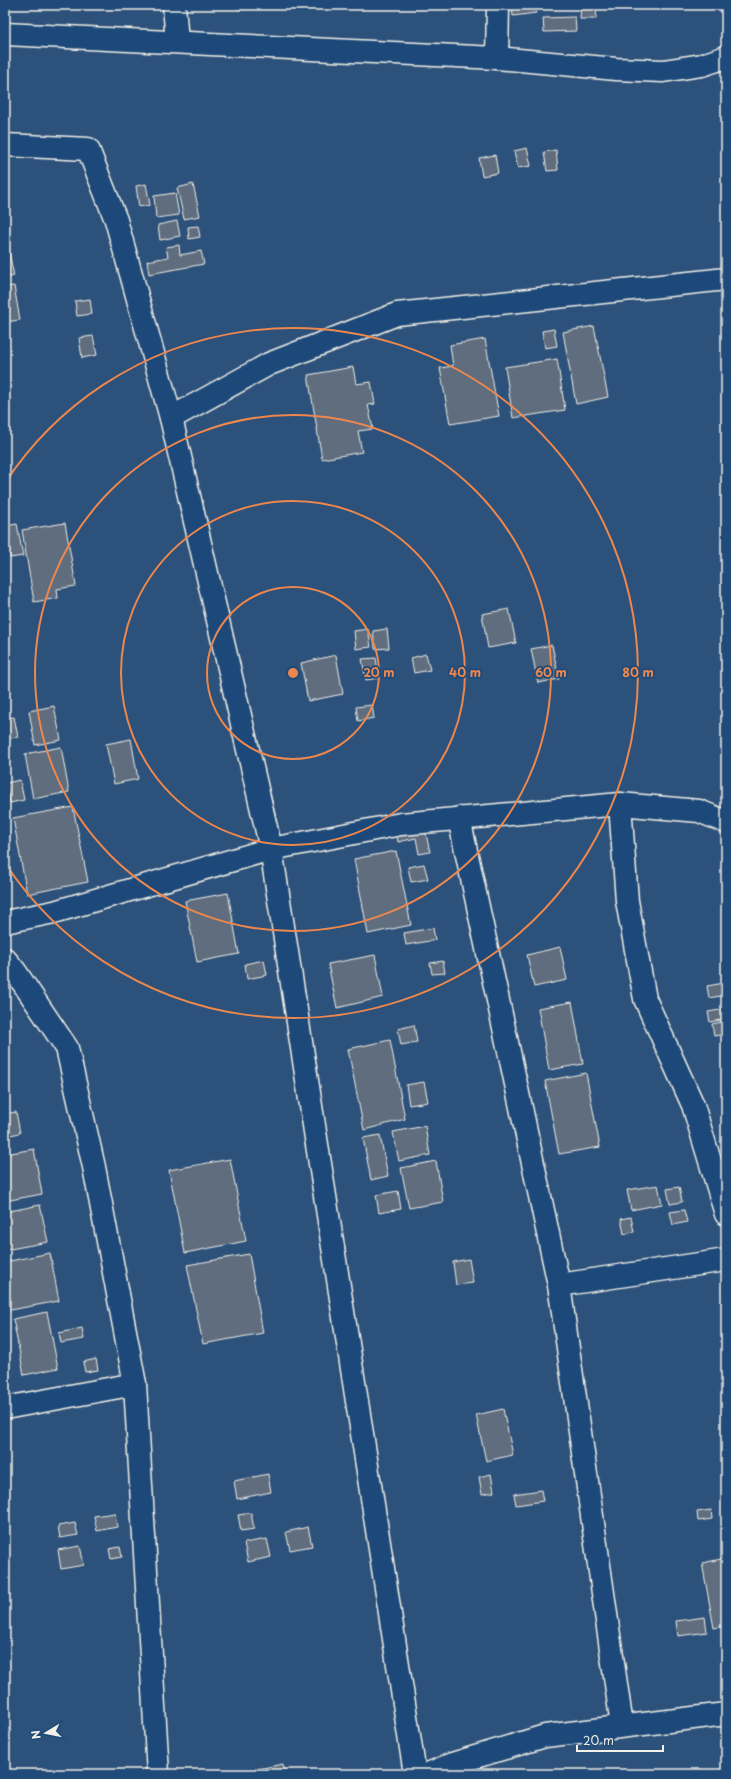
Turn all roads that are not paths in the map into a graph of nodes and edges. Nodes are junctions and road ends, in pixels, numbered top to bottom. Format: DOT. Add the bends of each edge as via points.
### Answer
graph roads {
  1 [pos="174,5"];
  2 [pos="498,5"];
  3 [pos="5,34"];
  4 [pos="177,42"];
  5 [pos="726,57"];
  6 [pos="497,58"];
  7 [pos="5,145"];
  8 [pos="726,278"];
  9 [pos="171,418"];
  10 [pos="620,804"];
  11 [pos="459,818"];
  12 [pos="726,822"];
  13 [pos="272,849"];
  14 [pos="5,922"];
  15 [pos="5,959"];
  16 [pos="726,1214"];
  17 [pos="726,1260"];
  18 [pos="559,1285"];
  19 [pos="135,1384"];
  20 [pos="5,1408"];
  21 [pos="726,1714"];
  22 [pos="622,1726"];
  23 [pos="158,1774"];
  24 [pos="415,1774"];
  25 [pos="428,1774"];
  1 -- 4 [label="street"];
  2 -- 6 [label="street"];
  3 -- 4 [label="street"];
  4 -- 6 [label="street"];
  5 -- 6 [label="street" via="702,65 663,71 616,70"];
  7 -- 9 [label="street" via="88,148 116,220"];
  8 -- 9 [label="street" via="397,314 269,364"];
  9 -- 13 [label="street"];
  10 -- 11 [label="street"];
  10 -- 12 [label="street" via="699,811"];
  10 -- 16 [label="street" via="627,901 645,999 693,1105"];
  11 -- 13 [label="street" via="401,824"];
  11 -- 18 [label="street"];
  13 -- 14 [label="street" via="54,912"];
  13 -- 24 [label="street"];
  15 -- 19 [label="street" via="67,1048 94,1167"];
  17 -- 18 [label="street"];
  18 -- 22 [label="street"];
  19 -- 20 [label="street"];
  19 -- 23 [label="street"];
  21 -- 22 [label="street"];
  22 -- 25 [label="street" via="545,1736 452,1764"];
}
